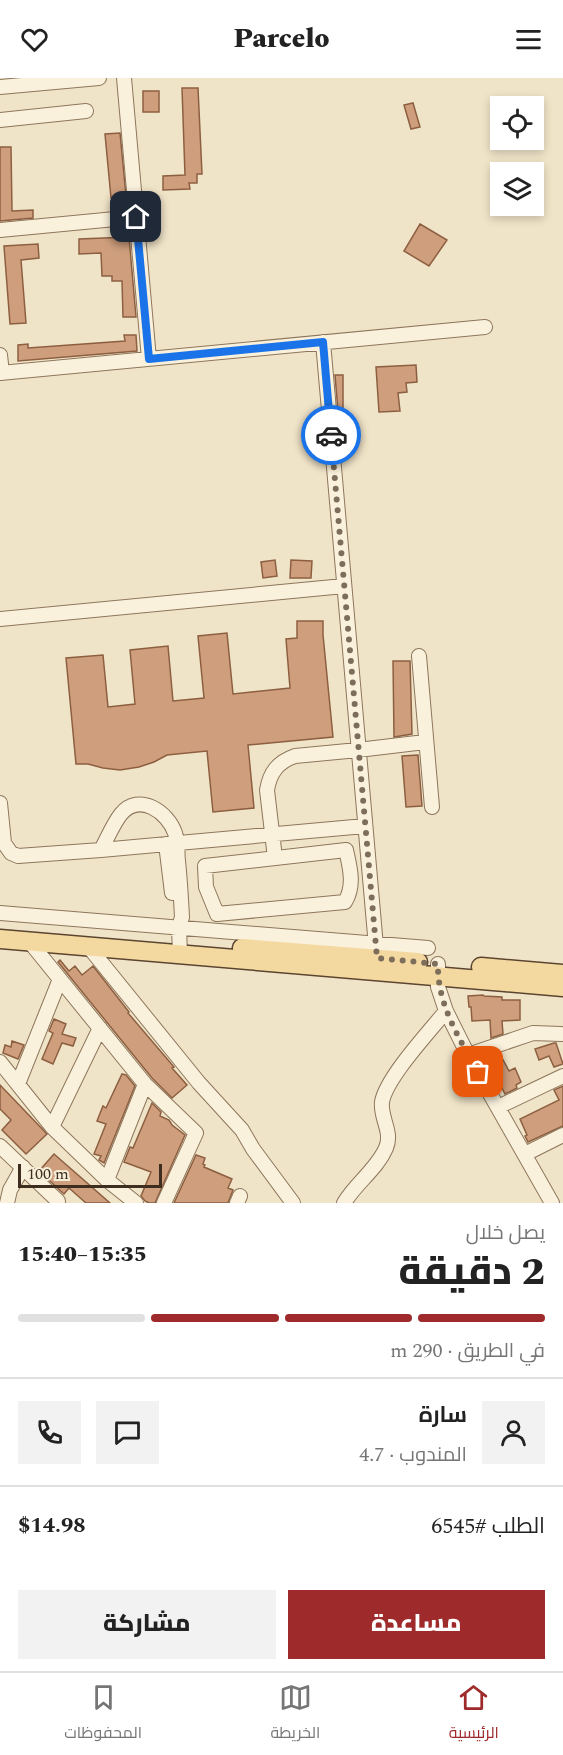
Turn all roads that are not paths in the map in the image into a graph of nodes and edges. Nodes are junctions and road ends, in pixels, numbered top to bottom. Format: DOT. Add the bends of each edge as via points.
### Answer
graph roads {
  1 [pos="99,78"];
  2 [pos="124,78"];
  3 [pos="41,81"];
  4 [pos="0,87"];
  5 [pos="86,111"];
  6 [pos="0,120"];
  7 [pos="136,217"];
  8 [pos="0,230"];
  9 [pos="485,327"];
  10 [pos="323,342"];
  11 [pos="0,355"];
  12 [pos="149,359"];
  13 [pos="1,373"];
  14 [pos="344,586"];
  15 [pos="0,619"];
  16 [pos="419,656"];
  17 [pos="425,742"];
  18 [pos="358,750"];
  19 [pos="0,803"];
  20 [pos="432,807"];
  21 [pos="365,826"];
  22 [pos="272,835"];
  23 [pos="172,844"];
  24 [pos="101,850"];
  25 [pos="275,858"];
  26 [pos="0,913"];
  27 [pos="0,927"];
  28 [pos="0,939"];
  29 [pos="29,942"];
  30 [pos="179,942"];
  31 [pos="88,946"];
  32 [pos="428,948"];
  33 [pos="377,957"];
  34 [pos="437,970"];
  35 [pos="563,974"];
  36 [pos="60,979"];
  37 [pos="563,987"];
  38 [pos="446,1011"];
  39 [pos="100,1028"];
  40 [pos="561,1034"];
  41 [pos="468,1055"];
  42 [pos="0,1063"];
  43 [pos="563,1076"];
  44 [pos="18,1084"];
  45 [pos="144,1084"];
  46 [pos="498,1107"];
  47 [pos="52,1127"];
  48 [pos="563,1135"];
  49 [pos="0,1146"];
  50 [pos="525,1155"];
  51 [pos="23,1167"];
  52 [pos="107,1180"];
  53 [pos="555,1199"];
  54 [pos="132,1202"];
  55 [pos="7,1203"];
  56 [pos="58,1203"];
  57 [pos="164,1203"];
  58 [pos="293,1203"];
  59 [pos="344,1203"];
  1 -- 3 [label="street"];
  2 -- 7 [label="street"];
  3 -- 4 [label="street"];
  5 -- 6 [label="street"];
  7 -- 8 [label="street"];
  7 -- 12 [label="street"];
  9 -- 10 [label="street"];
  10 -- 12 [label="street"];
  10 -- 14 [label="street"];
  11 -- 13 [label="street"];
  12 -- 13 [label="street"];
  14 -- 15 [label="street"];
  14 -- 18 [label="street"];
  16 -- 17 [label="street"];
  17 -- 18 [label="street"];
  17 -- 20 [label="street"];
  18 -- 21 [label="street"];
  18 -- 22 [label="street" via="295,756 274,769 267,790"];
  19 -- 24 [label="street" via="4,843 11,853 24,856"];
  21 -- 22 [label="street"];
  21 -- 33 [label="street"];
  22 -- 23 [label="street"];
  22 -- 25 [label="street"];
  23 -- 24 [label="street"];
  23 -- 24 [label="street" via="171,825 163,814 155,808 134,805 120,815"];
  23 -- 30 [label="street" via="174,918"];
  25 -- 25 [label="street" via="205,866 206,887 217,914 345,902 351,892 346,850"];
  26 -- 30 [label="street"];
  27 -- 30 [label="main road"];
  28 -- 29 [label="main road"];
  29 -- 31 [label="main road"];
  29 -- 36 [label="street"];
  30 -- 31 [label="main road"];
  30 -- 33 [label="main road"];
  31 -- 58 [label="street" via="242,1130"];
  32 -- 33 [label="street"];
  33 -- 34 [label="main road"];
  34 -- 35 [label="main road"];
  34 -- 37 [label="main road"];
  34 -- 38 [label="street"];
  36 -- 39 [label="street"];
  36 -- 44 [label="street"];
  38 -- 41 [label="street"];
  38 -- 59 [label="street" via="384,1095 381,1106 389,1138 387,1147"];
  39 -- 45 [label="street"];
  39 -- 47 [label="street"];
  40 -- 41 [label="street" via="533,1033"];
  41 -- 46 [label="street"];
  42 -- 44 [label="street"];
  43 -- 46 [label="street"];
  44 -- 47 [label="street"];
  45 -- 52 [label="street"];
  45 -- 57 [label="street" via="196,1133"];
  46 -- 50 [label="street"];
  47 -- 52 [label="street"];
  48 -- 50 [label="street"];
  49 -- 51 [label="street"];
  50 -- 53 [label="street"];
  51 -- 55 [label="street"];
  51 -- 56 [label="street"];
  52 -- 54 [label="street"];
}
